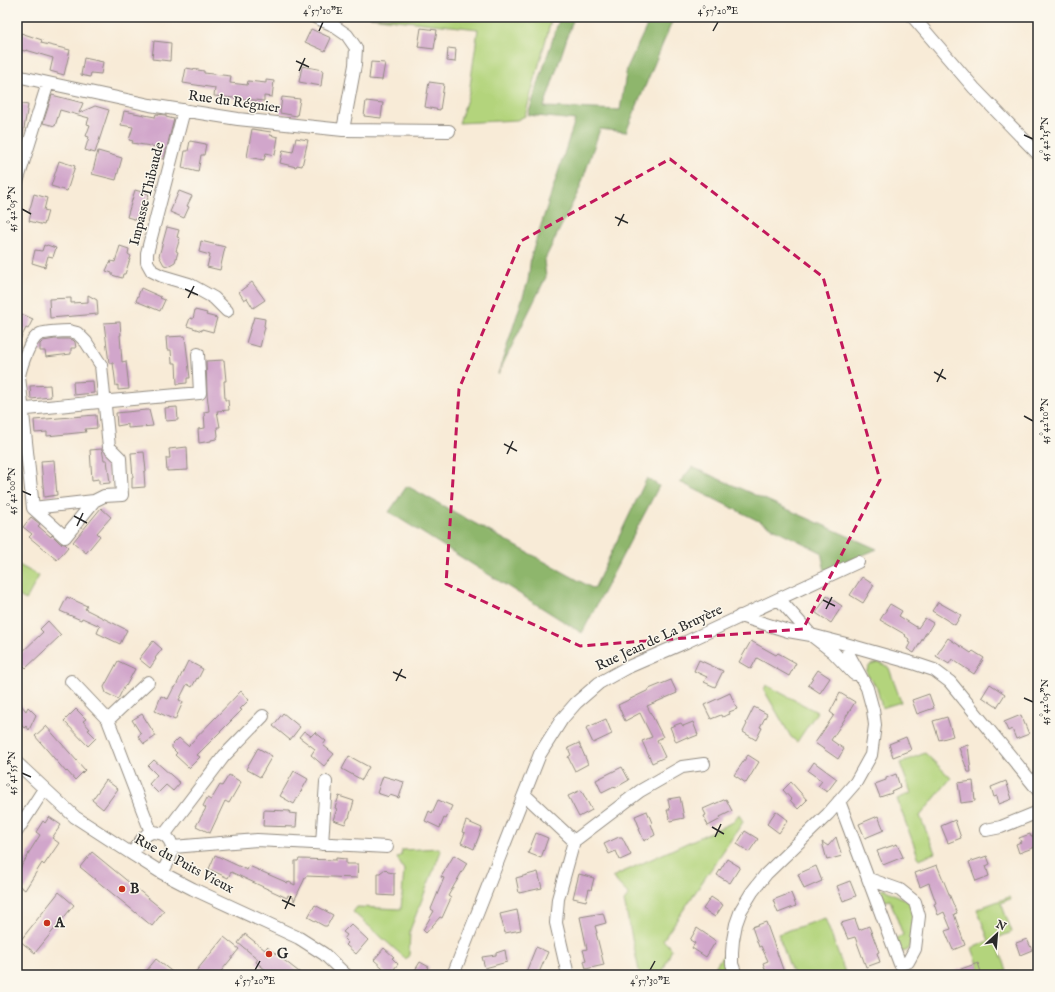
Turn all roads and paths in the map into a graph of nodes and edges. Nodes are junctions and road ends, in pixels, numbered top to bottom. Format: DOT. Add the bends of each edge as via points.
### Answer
graph roads {
  1 [pos="316,17"];
  2 [pos="913,17"];
  3 [pos="17,76"];
  4 [pos="48,83"];
  5 [pos="184,110"];
  6 [pos="343,130"];
  7 [pos="449,131"];
  8 [pos="1038,154"];
  9 [pos="17,182"];
  10 [pos="226,312"];
  11 [pos="198,354"];
  12 [pos="105,401"];
  13 [pos="20,410"];
  14 [pos="94,501"];
  15 [pos="32,508"];
  16 [pos="858,562"];
  17 [pos="779,599"];
  18 [pos="740,616"];
  19 [pos="811,635"];
  20 [pos="846,652"];
  21 [pos="71,681"];
  22 [pos="148,682"];
  23 [pos="263,716"];
  24 [pos="108,720"];
  25 [pos="17,763"];
  26 [pos="704,764"];
  27 [pos="326,782"];
  28 [pos="44,788"];
  29 [pos="1038,790"];
  30 [pos="525,794"];
  31 [pos="839,801"];
  32 [pos="1038,812"];
  33 [pos="986,830"];
  34 [pos="17,831"];
  35 [pos="151,832"];
  36 [pos="164,835"];
  37 [pos="574,841"];
  38 [pos="322,844"];
  39 [pos="173,847"];
  40 [pos="387,847"];
  41 [pos="132,854"];
  42 [pos="162,873"];
  43 [pos="869,879"];
  44 [pos="346,975"];
  45 [pos="453,975"];
  46 [pos="568,975"];
  47 [pos="736,975"];
  1 -- 6 [label="street" via="348,35 356,48"];
  2 -- 8 [label="street" via="974,88"];
  3 -- 4 [label="street, Rue du Régnier"];
  4 -- 5 [label="street, Rue du Régnier"];
  4 -- 9 [label="street"];
  5 -- 6 [label="street, Rue du Régnier" via="238,119"];
  5 -- 10 [label="street, Impasse Thibaude" via="146,253 146,262 152,271 189,284 214,298"];
  6 -- 7 [label="street, Rue du Régnier"];
  11 -- 12 [label="street" via="200,393"];
  12 -- 13 [label="street"];
  12 -- 13 [label="street" via="101,365 78,333 69,331 40,334 21,364"];
  12 -- 14 [label="street" via="109,447 120,458 122,495 104,496"];
  13 -- 15 [label="street"];
  14 -- 15 [label="street"];
  14 -- 15 [label="street" via="65,537"];
  16 -- 17 [label="street, Rue Jean de La Bruyère"];
  17 -- 18 [label="street, Rue Jean de La Bruyère"];
  17 -- 19 [label="street"];
  18 -- 19 [label="street" via="788,631"];
  18 -- 30 [label="street, Rue Jean de La Bruyère" via="599,683 562,719 540,754"];
  19 -- 20 [label="street"];
  19 -- 20 [label="street" via="834,652"];
  20 -- 29 [label="street" via="934,670 950,682"];
  20 -- 31 [label="street" via="867,688 875,725 871,755 856,782"];
  21 -- 24 [label="street"];
  22 -- 24 [label="street"];
  23 -- 36 [label="street" via="224,756"];
  24 -- 35 [label="street"];
  25 -- 28 [label="street, Rue du Puits Vieux"];
  26 -- 37 [label="street" via="682,767 640,791"];
  27 -- 38 [label="street"];
  28 -- 34 [label="street"];
  28 -- 41 [label="street, Rue du Puits Vieux" via="75,817"];
  30 -- 37 [label="street"];
  30 -- 45 [label="street, Rue Jean de La Bruyère"];
  31 -- 43 [label="street"];
  31 -- 47 [label="street" via="766,874 741,910 732,952 732,964"];
  32 -- 33 [label="street" via="1001,827"];
  35 -- 36 [label="street"];
  35 -- 41 [label="street" via="143,838"];
  36 -- 39 [label="street"];
  37 -- 46 [label="street" via="558,899 556,923"];
  38 -- 39 [label="street" via="257,840"];
  38 -- 40 [label="street"];
  39 -- 42 [label="street" via="171,857"];
  41 -- 42 [label="street, Rue du Puits Vieux"];
  42 -- 44 [label="street, Rue du Puits Vieux" via="299,938 324,954"];
  43 -- 43 [label="street" via="900,964 908,962 915,949 919,916 915,902 900,890"];
}
